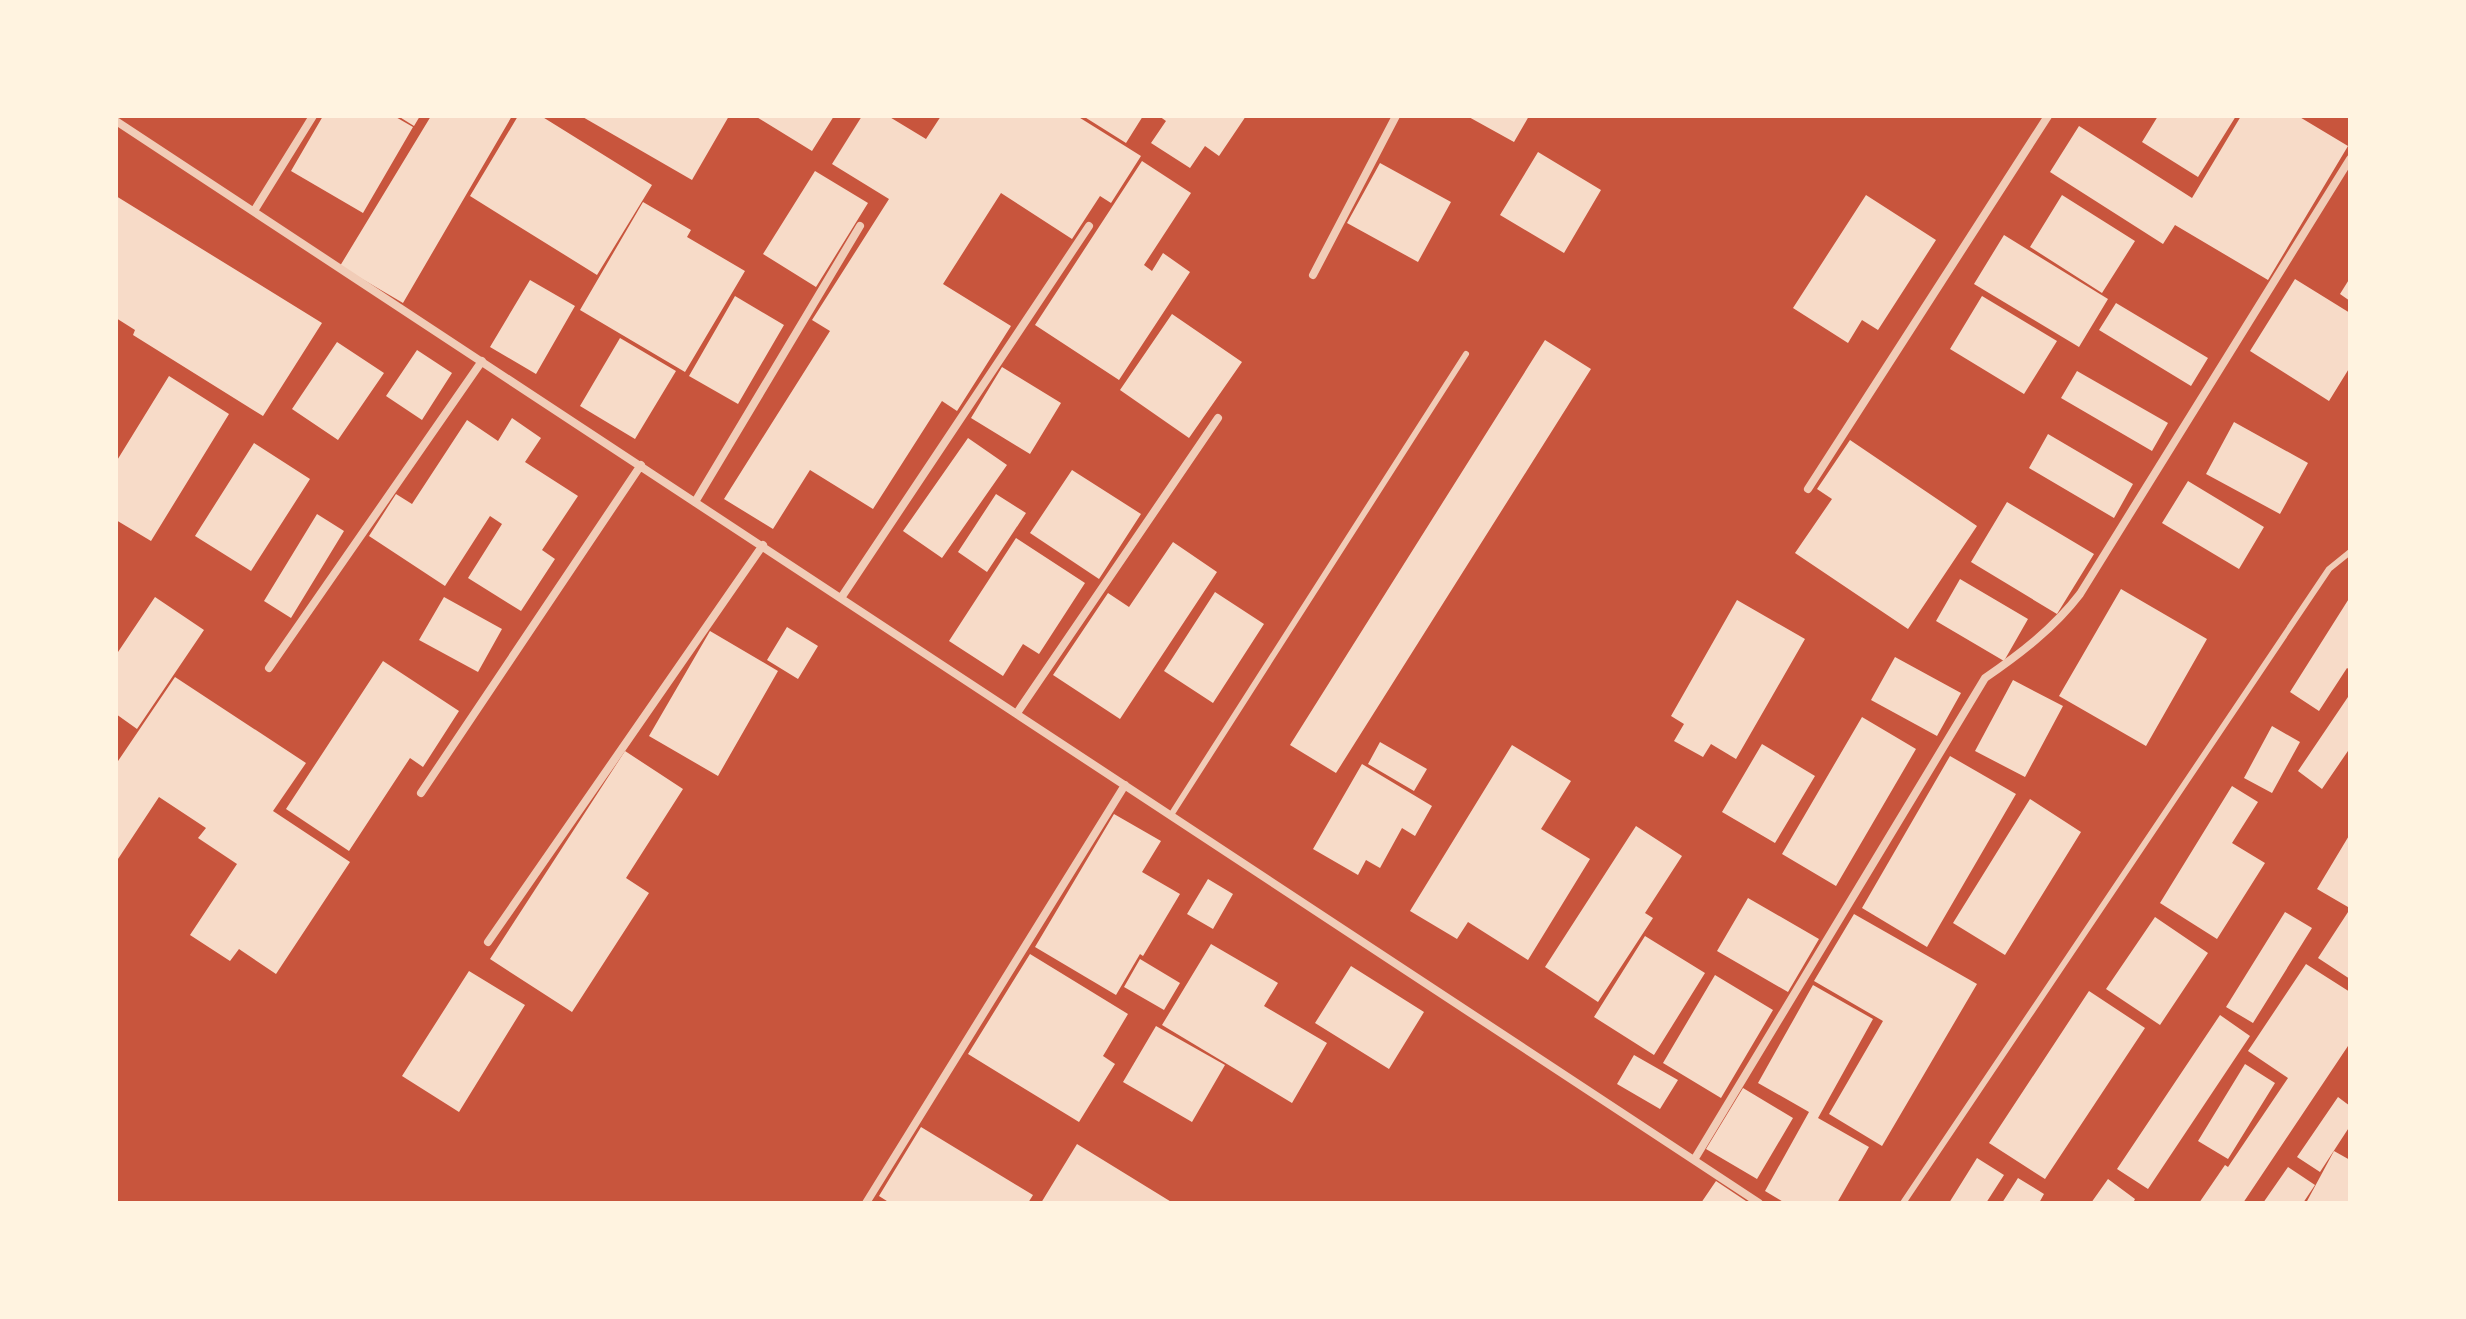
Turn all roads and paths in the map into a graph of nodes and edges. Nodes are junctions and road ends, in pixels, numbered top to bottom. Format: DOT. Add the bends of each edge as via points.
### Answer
graph roads {
  1 [pos="313,116"];
  2 [pos="1396,116"];
  3 [pos="2048,116"];
  4 [pos="116,121"];
  5 [pos="2350,159"];
  6 [pos="254,211"];
  7 [pos="860,226"];
  8 [pos="1089,226"];
  9 [pos="1313,275"];
  10 [pos="1466,354"];
  11 [pos="482,361"];
  12 [pos="1218,418"];
  13 [pos="641,465"];
  14 [pos="1808,489"];
  15 [pos="695,502"];
  16 [pos="763,545"];
  17 [pos="2350,552"];
  18 [pos="841,598"];
  19 [pos="269,668"];
  20 [pos="1017,713"];
  21 [pos="1125,785"];
  22 [pos="421,793"];
  23 [pos="1171,815"];
  24 [pos="488,942"];
  25 [pos="1694,1160"];
  26 [pos="866,1203"];
  27 [pos="1759,1203"];
  28 [pos="1903,1203"];
  1 -- 6 [label="street"];
  2 -- 9 [label="street"];
  3 -- 14 [label="street"];
  4 -- 6 [label="street"];
  5 -- 25 [label="street" via="2080,594 2062,617 1985,678"];
  6 -- 11 [label="street"];
  7 -- 15 [label="street"];
  8 -- 18 [label="street"];
  10 -- 23 [label="lane"];
  11 -- 13 [label="street"];
  11 -- 19 [label="street"];
  12 -- 20 [label="street"];
  13 -- 15 [label="street"];
  13 -- 22 [label="street"];
  15 -- 16 [label="street"];
  16 -- 18 [label="street"];
  16 -- 24 [label="street"];
  17 -- 28 [label="lane" via="2329,569"];
  18 -- 20 [label="street"];
  20 -- 21 [label="street"];
  21 -- 23 [label="street"];
  21 -- 26 [label="street"];
  23 -- 25 [label="street"];
  25 -- 27 [label="street"];
}
